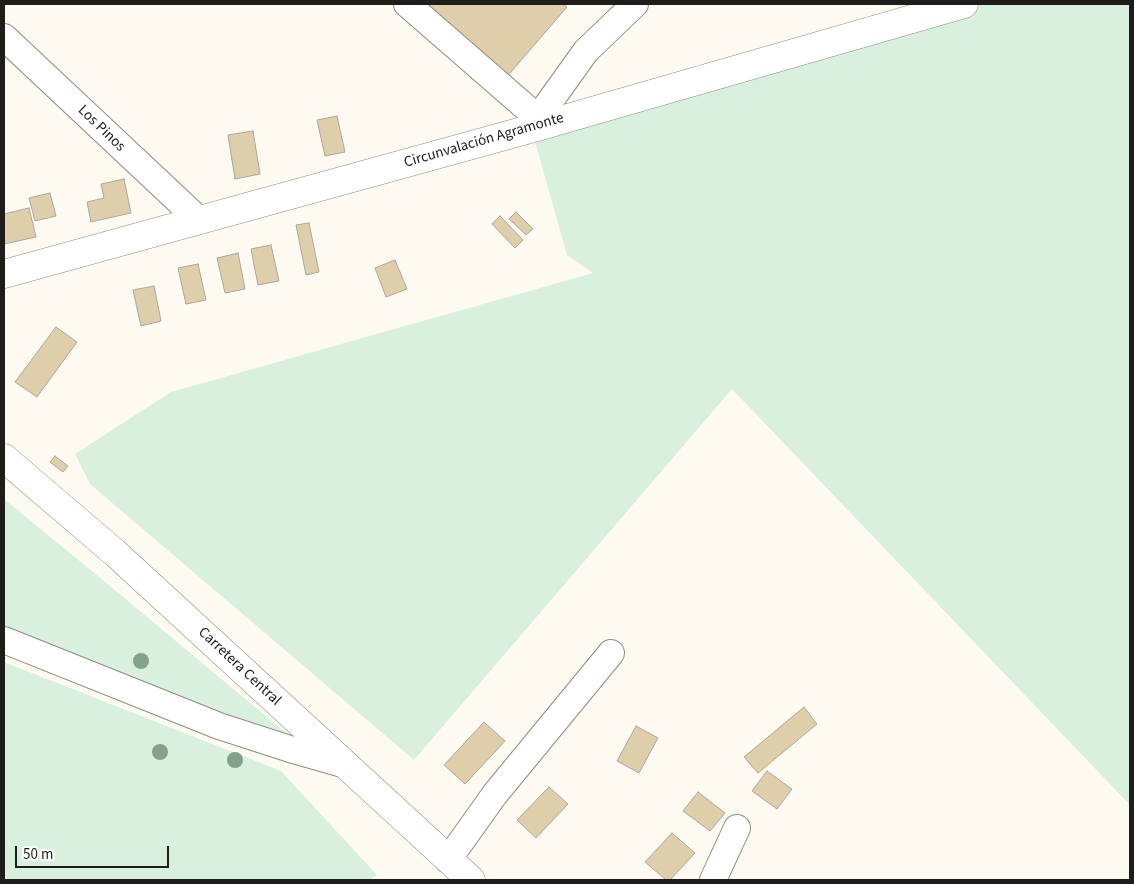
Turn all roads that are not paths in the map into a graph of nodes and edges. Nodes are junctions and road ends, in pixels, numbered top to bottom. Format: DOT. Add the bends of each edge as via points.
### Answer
graph roads {
  1 [pos="406,4"];
  2 [pos="635,4"];
  3 [pos="964,4"];
  4 [pos="4,37"];
  5 [pos="534,124"];
  6 [pos="199,220"];
  7 [pos="4,274"];
  8 [pos="4,438"];
  9 [pos="4,458"];
  10 [pos="101,541"];
  11 [pos="4,640"];
  12 [pos="611,653"];
  13 [pos="346,765"];
  14 [pos="737,828"];
  15 [pos="448,860"];
  16 [pos="471,880"];
  17 [pos="713,880"];
  1 -- 5 [label="street"];
  2 -- 5 [label="street" via="586,51"];
  3 -- 5 [label="main road, Circunvalación Agramonte"];
  4 -- 6 [label="street, Los Pinos"];
  5 -- 6 [label="main road, Circunvalación Agramonte"];
  6 -- 7 [label="main road, Circunvalación Agramonte"];
  8 -- 10 [label="main road" via="50,481"];
  9 -- 10 [label="main road, Carretera Central"];
  10 -- 13 [label="main road, Carretera Central"];
  11 -- 13 [label="street" via="220,726"];
  12 -- 15 [label="street" via="495,794"];
  13 -- 15 [label="main road, Carretera Central"];
  14 -- 17 [label="street"];
  15 -- 16 [label="main road, Carretera Central"];
}
